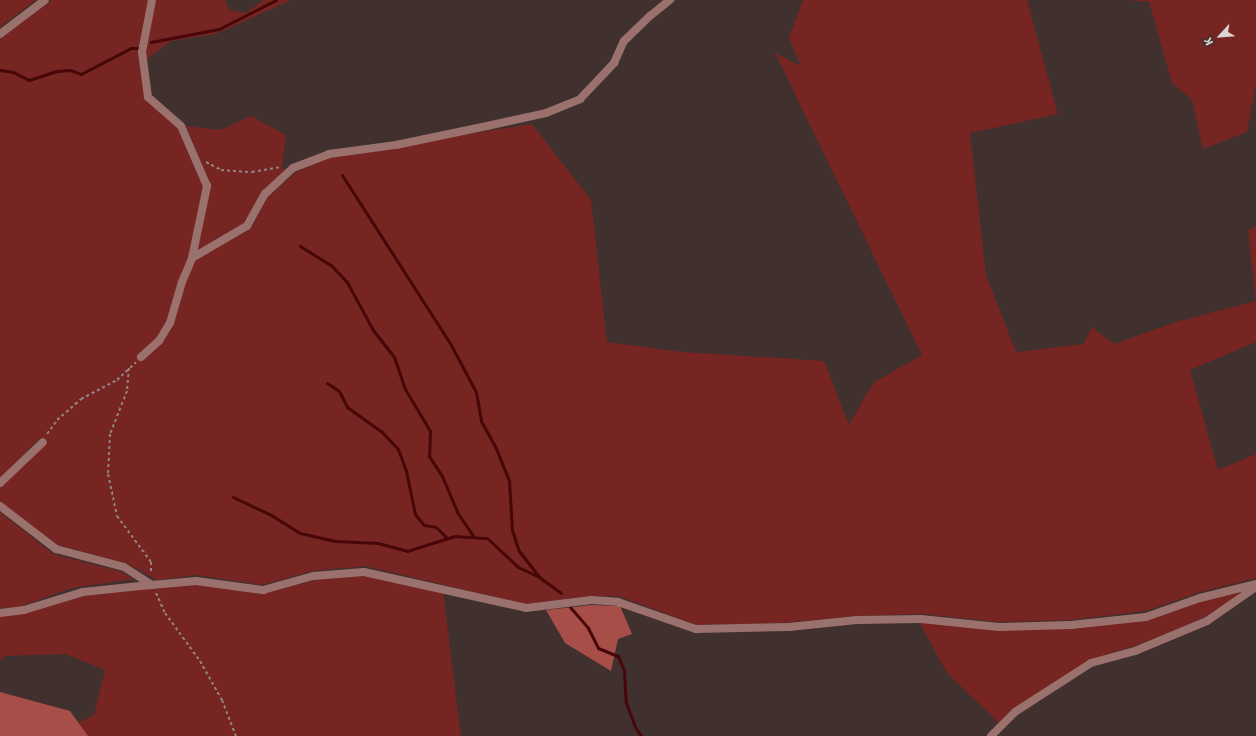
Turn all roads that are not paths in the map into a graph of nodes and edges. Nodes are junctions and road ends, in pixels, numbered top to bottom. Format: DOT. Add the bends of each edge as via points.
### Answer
graph roads {
  1 [pos="45,0"];
  2 [pos="152,0"];
  3 [pos="670,0"];
  4 [pos="0,34"];
  5 [pos="192,258"];
  6 [pos="141,357"];
  7 [pos="43,442"];
  8 [pos="0,483"];
  9 [pos="0,506"];
  10 [pos="152,585"];
  11 [pos="1256,585"];
  12 [pos="0,613"];
  13 [pos="991,736"];
  1 -- 4 [label="street"];
  2 -- 5 [label="street" via="142,52 148,97 181,126 207,186"];
  3 -- 5 [label="street" via="624,41 614,63 580,99 546,113 396,145 329,154 293,168 265,194 247,226"];
  5 -- 6 [label="street" via="170,323 159,341"];
  7 -- 8 [label="street"];
  9 -- 10 [label="street" via="56,549 124,567"];
  10 -- 11 [label="street" via="196,581 263,590 313,576 364,572 526,608 592,600 618,602 696,629 766,628 857,620 921,619 999,627 1071,625 1146,617 1200,598"];
  10 -- 12 [label="street" via="82,592 24,610"];
  11 -- 13 [label="street" via="1207,621 1135,651 1091,663 1015,712"];
}
